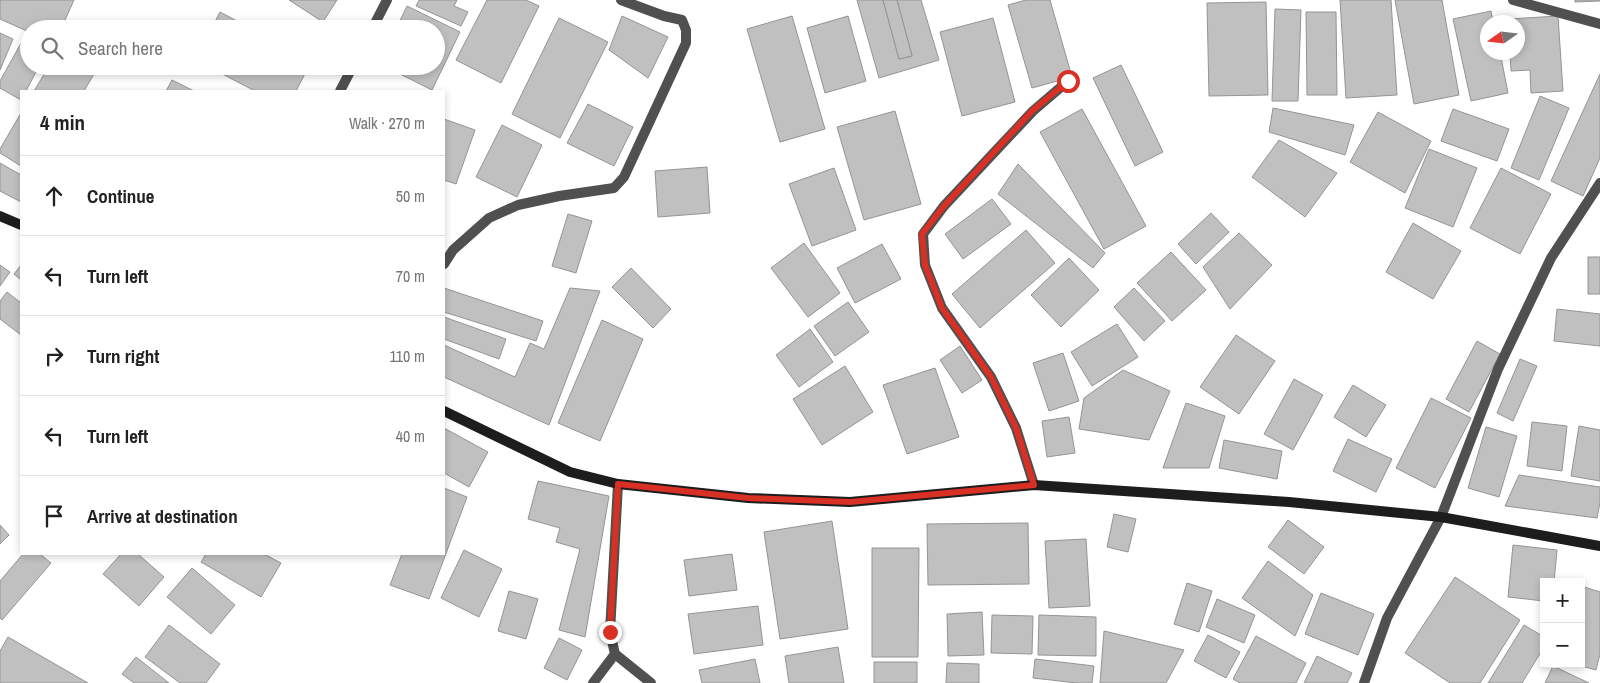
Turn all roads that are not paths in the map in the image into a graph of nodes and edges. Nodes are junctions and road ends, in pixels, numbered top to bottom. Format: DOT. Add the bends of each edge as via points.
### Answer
graph roads {
  1 [pos="387,0"];
  2 [pos="621,0"];
  3 [pos="1513,0"];
  4 [pos="377,20"];
  5 [pos="1600,24"];
  6 [pos="348,75"];
  7 [pos="1068,81"];
  8 [pos="341,90"];
  9 [pos="1600,183"];
  10 [pos="0,216"];
  11 [pos="20,225"];
  12 [pos="445,262"];
  13 [pos="445,411"];
  14 [pos="618,484"];
  15 [pos="1034,485"];
  16 [pos="1441,517"];
  17 [pos="1600,546"];
  18 [pos="616,654"];
  19 [pos="593,683"];
  20 [pos="651,683"];
  21 [pos="1364,683"];
  1 -- 4 [label="street"];
  2 -- 12 [label="street" via="682,20 686,30 686,43 624,177 614,188 518,205 490,218 453,250"];
  3 -- 5 [label="street"];
  6 -- 8 [label="street"];
  7 -- 15 [label="street" via="1032,111 922,234 925,265 942,308 991,377 1016,428"];
  9 -- 16 [label="street" via="1551,258 1498,369"];
  10 -- 11 [label="street"];
  13 -- 14 [label="street" via="570,472"];
  14 -- 15 [label="street" via="748,498 850,502"];
  14 -- 18 [label="street" via="610,632"];
  15 -- 16 [label="street" via="1288,502"];
  16 -- 17 [label="street"];
  16 -- 21 [label="street" via="1388,618"];
  18 -- 19 [label="street"];
  18 -- 20 [label="street"];
}
